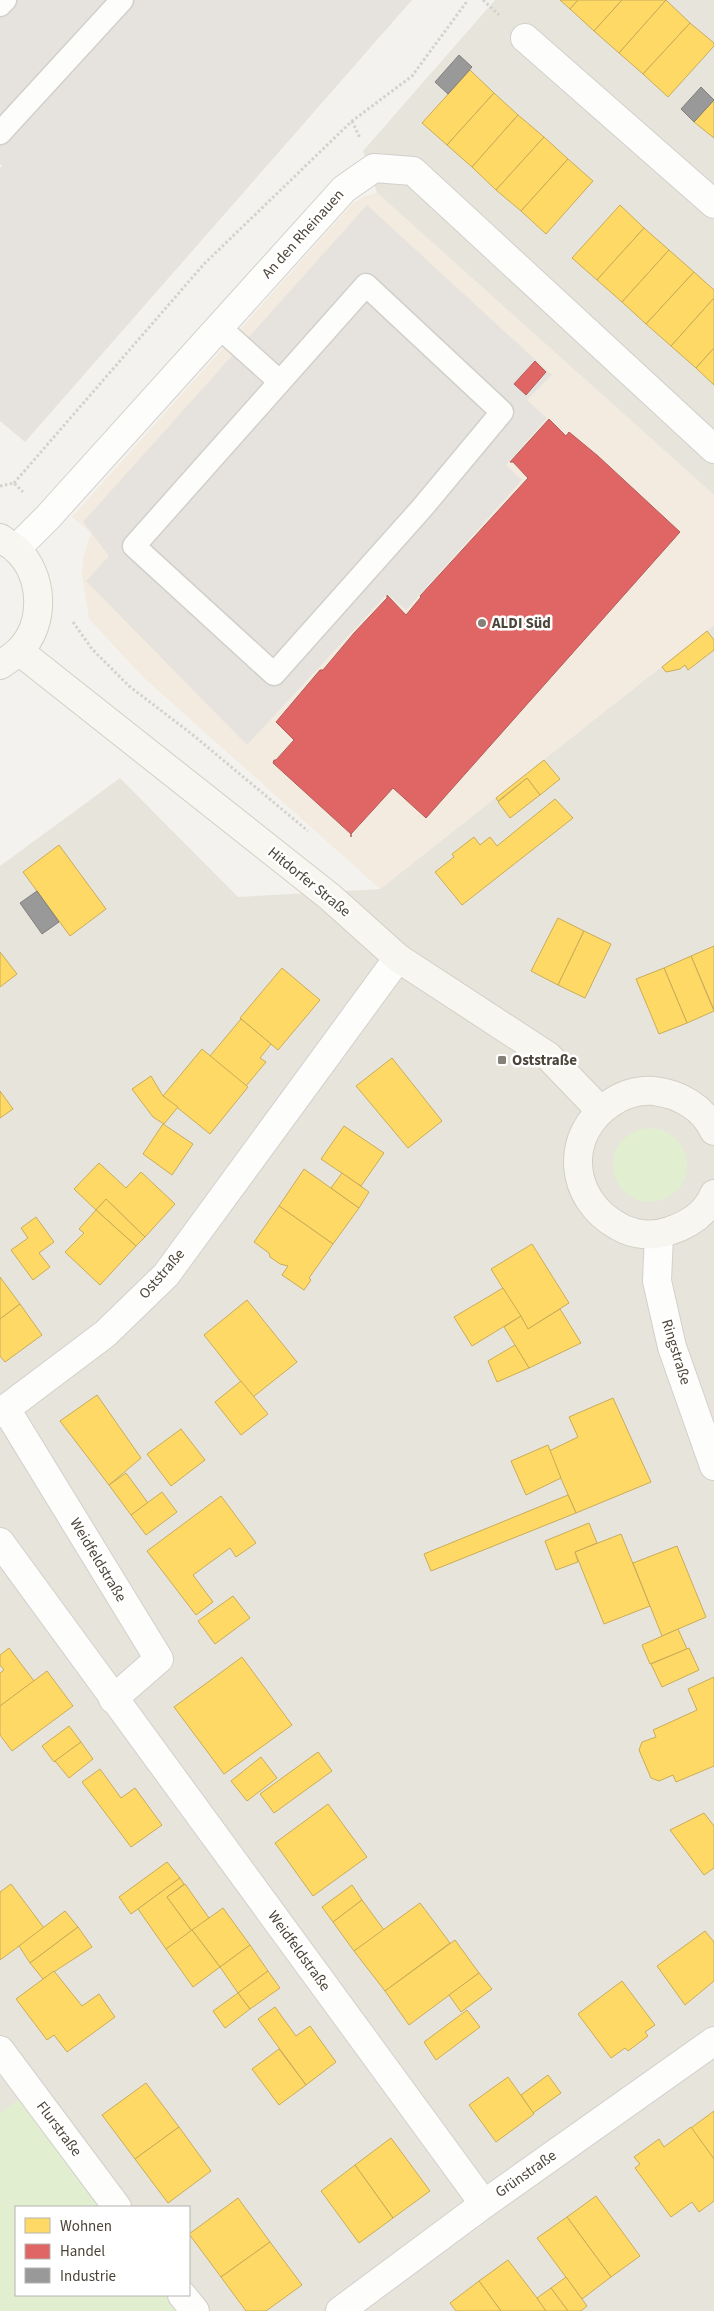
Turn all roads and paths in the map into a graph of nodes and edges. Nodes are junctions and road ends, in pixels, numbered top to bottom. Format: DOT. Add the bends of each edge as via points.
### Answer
graph roads {
  1 [pos="4,0"];
  2 [pos="122,0"];
  3 [pos="468,0"];
  4 [pos="0,5"];
  5 [pos="525,38"];
  6 [pos="0,133"];
  7 [pos="714,204"];
  8 [pos="219,327"];
  9 [pos="279,381"];
  10 [pos="714,449"];
  11 [pos="14,483"];
  12 [pos="8,544"];
  13 [pos="72,621"];
  14 [pos="9,658"];
  15 [pos="315,838"];
  16 [pos="398,958"];
  17 [pos="600,1110"];
  18 [pos="714,1131"];
  19 [pos="714,1194"];
  20 [pos="659,1235"];
  21 [pos="3,1411"];
  22 [pos="714,1466"];
  23 [pos="0,1542"];
  24 [pos="113,1699"];
  25 [pos="714,2041"];
  26 [pos="0,2050"];
  27 [pos="484,2204"];
  28 [pos="116,2206"];
  29 [pos="183,2296"];
  30 [pos="194,2311"];
  31 [pos="340,2311"];
  1 -- 4 [label="lane"];
  2 -- 6 [label="lane"];
  3 -- 11 [label="path" via="412,76 352,121 204,264"];
  5 -- 7 [label="street"];
  8 -- 9 [label="lane"];
  8 -- 10 [label="street, An den Rheinauen" via="344,189 374,168 413,171"];
  8 -- 12 [label="street, An den Rheinauen" via="54,510"];
  9 -- 9 [label="lane" via="134,546 274,674 422,508 502,412 366,285"];
  12 -- 14 [label="street" via="30,567 38,588 38,611 32,633"];
  13 -- 15 [label="path" via="92,649 129,686 193,735"];
  14 -- 16 [label="street, Hitdorfer Straße" via="330,897"];
  16 -- 17 [label="street, Hitdorfer Straße" via="548,1056"];
  16 -- 21 [label="street, Oststraße" via="166,1275 105,1334"];
  17 -- 18 [label="street" via="620,1096 645,1090 670,1093 692,1104 710,1122"];
  17 -- 20 [label="street" via="582,1135 577,1164 584,1194 602,1218 629,1232"];
  19 -- 20 [label="street" via="710,1203 688,1225"];
  20 -- 22 [label="street, Ringstraße" via="657,1281 670,1338"];
  21 -- 24 [label="street, Weidfeldstraße" via="159,1659"];
  23 -- 24 [label="street, Weidfeldstraße"];
  24 -- 27 [label="street, Weidfeldstraße"];
  25 -- 27 [label="street, Grünstraße"];
  26 -- 28 [label="street, Flurstraße"];
  27 -- 31 [label="street, Grünstraße"];
  29 -- 30 [label="street"];
}
